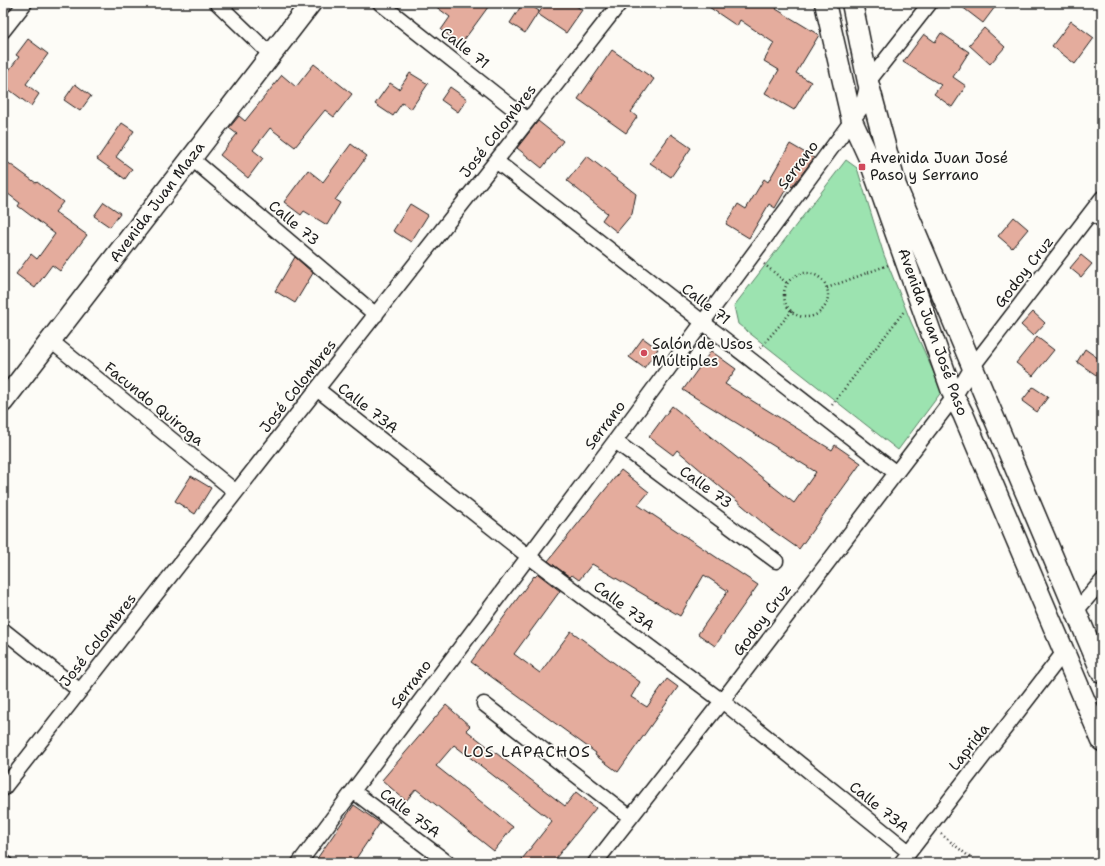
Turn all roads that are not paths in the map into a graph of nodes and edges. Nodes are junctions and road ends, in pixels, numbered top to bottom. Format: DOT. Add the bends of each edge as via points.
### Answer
graph roads {
  1 [pos="25,3"];
  2 [pos="217,3"];
  3 [pos="311,3"];
  4 [pos="380,3"];
  5 [pos="620,3"];
  6 [pos="825,3"];
  7 [pos="852,3"];
  8 [pos="930,3"];
  9 [pos="3,31"];
  10 [pos="270,55"];
  11 [pos="868,82"];
  12 [pos="528,120"];
  13 [pos="852,120"];
  14 [pos="191,158"];
  15 [pos="496,161"];
  16 [pos="1102,198"];
  17 [pos="1097,216"];
  18 [pos="376,315"];
  19 [pos="702,322"];
  20 [pos="51,341"];
  21 [pos="973,366"];
  22 [pos="317,389"];
  23 [pos="6,390"];
  24 [pos="954,397"];
  25 [pos="615,441"];
  26 [pos="896,473"];
  27 [pos="236,492"];
  28 [pos="528,556"];
  29 [pos="776,561"];
  30 [pos="1102,580"];
  31 [pos="1076,612"];
  32 [pos="3,630"];
  33 [pos="1064,652"];
  34 [pos="1102,673"];
  35 [pos="80,691"];
  36 [pos="722,701"];
  37 [pos="484,704"];
  38 [pos="1102,741"];
  39 [pos="3,789"];
  40 [pos="353,791"];
  41 [pos="630,817"];
  42 [pos="905,858"];
  43 [pos="3,861"];
  44 [pos="5,863"];
  45 [pos="299,863"];
  46 [pos="448,863"];
  47 [pos="595,863"];
  1 -- 9 [label="street"];
  2 -- 10 [label="street"];
  3 -- 10 [label="main road, Avenida Juan Maza"];
  4 -- 12 [label="street, Calle 71"];
  5 -- 12 [label="street, José Colombres"];
  6 -- 13 [label="main road, Avenida Juan José Paso"];
  7 -- 11 [label="main road, Avenida Juan José Paso"];
  8 -- 11 [label="street, Serrano"];
  10 -- 14 [label="main road, Avenida Juan Maza"];
  11 -- 13 [label="street, Serrano" via="862,107"];
  11 -- 21 [label="main road, Avenida Juan José Paso" via="896,186"];
  12 -- 15 [label="street, José Colombres"];
  13 -- 19 [label="street, Serrano"];
  13 -- 24 [label="main road, Avenida Juan José Paso" via="868,156"];
  14 -- 18 [label="street, Calle 73"];
  14 -- 20 [label="main road, Avenida Juan Maza"];
  15 -- 18 [label="street, José Colombres"];
  15 -- 19 [label="street, Calle 71"];
  16 -- 17 [label="street, Godoy Cruz"];
  17 -- 21 [label="street, Godoy Cruz"];
  18 -- 22 [label="street, José Colombres"];
  19 -- 25 [label="street, Serrano"];
  19 -- 26 [label="street, Calle 71"];
  20 -- 23 [label="main road, Avenida Juan Maza"];
  20 -- 27 [label="street, Facundo Quiroga"];
  21 -- 24 [label="street, Godoy Cruz"];
  21 -- 31 [label="main road, Avenida Juan José Paso"];
  22 -- 27 [label="street, José Colombres"];
  22 -- 28 [label="street, Calle 73A"];
  24 -- 26 [label="street, Godoy Cruz"];
  24 -- 33 [label="main road, Avenida Juan José Paso"];
  25 -- 28 [label="street, Serrano"];
  25 -- 29 [label="street, Calle 73"];
  26 -- 36 [label="street, Godoy Cruz"];
  27 -- 35 [label="street, José Colombres"];
  28 -- 36 [label="street, Calle 73A"];
  28 -- 40 [label="street, Serrano"];
  30 -- 31 [label="street"];
  31 -- 34 [label="main road, Avenida Juan José Paso"];
  32 -- 35 [label="street"];
  33 -- 38 [label="main road, Avenida Juan José Paso"];
  33 -- 42 [label="street, Laprida"];
  35 -- 39 [label="street, José Colombres"];
  36 -- 41 [label="street, Godoy Cruz"];
  36 -- 42 [label="street, Calle 73A"];
  37 -- 41 [label="street"];
  40 -- 45 [label="street, Serrano"];
  40 -- 46 [label="street, Calle 75A"];
  41 -- 47 [label="street, Godoy Cruz"];
  43 -- 44 [label="street"];
}
